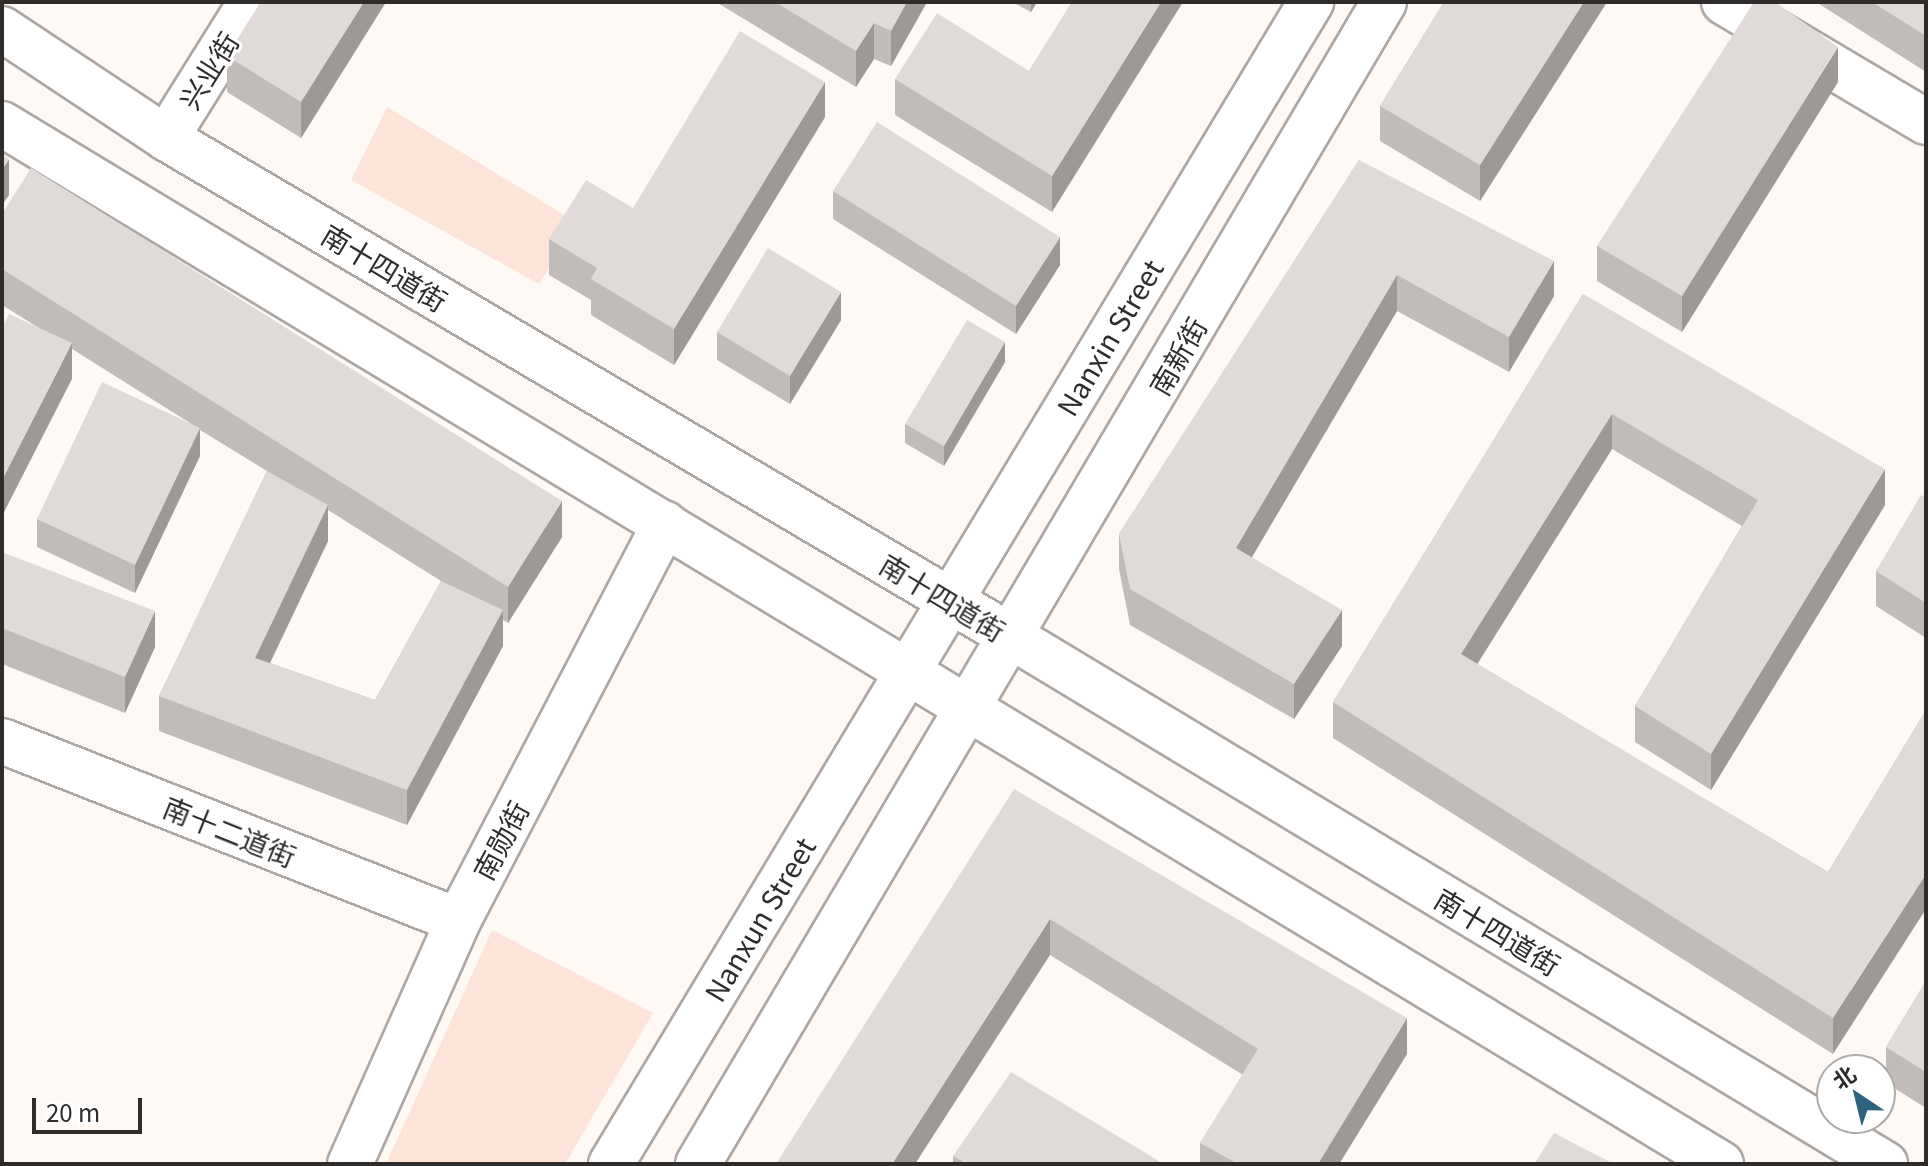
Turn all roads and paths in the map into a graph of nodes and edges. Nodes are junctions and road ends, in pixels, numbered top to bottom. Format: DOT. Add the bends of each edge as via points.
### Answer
graph roads {
  1 [pos="251,2"];
  2 [pos="1311,2"];
  3 [pos="1384,2"];
  4 [pos="1724,2"];
  5 [pos="2,29"];
  6 [pos="1926,122"];
  7 [pos="2,124"];
  8 [pos="166,138"];
  9 [pos="665,524"];
  10 [pos="951,601"];
  11 [pos="1012,637"];
  12 [pos="908,673"];
  13 [pos="969,710"];
  14 [pos="2,741"];
  15 [pos="458,921"];
  16 [pos="350,1164"];
  17 [pos="611,1164"];
  18 [pos="698,1164"];
  19 [pos="1721,1164"];
  20 [pos="1885,1164"];
  1 -- 8 [label="main road, 兴业街"];
  2 -- 10 [label="main road, Nanxin Street"];
  3 -- 11 [label="main road, 南新街"];
  4 -- 6 [label="main road"];
  5 -- 8 [label="main road, 南十四道街"];
  7 -- 9 [label="main road"];
  8 -- 10 [label="main road, 南十四道街"];
  9 -- 12 [label="main road"];
  9 -- 15 [label="main road, 南勋街"];
  10 -- 11 [label="main road, 南十四道街"];
  10 -- 12 [label="main road, Nanxin Street"];
  11 -- 13 [label="main road, 南新街"];
  11 -- 20 [label="main road, 南十四道街"];
  12 -- 13 [label="main road"];
  12 -- 17 [label="main road, Nanxun Street"];
  13 -- 18 [label="main road"];
  13 -- 19 [label="main road"];
  14 -- 15 [label="main road, 南十二道街"];
  15 -- 16 [label="main road, 南勋街"];
}
